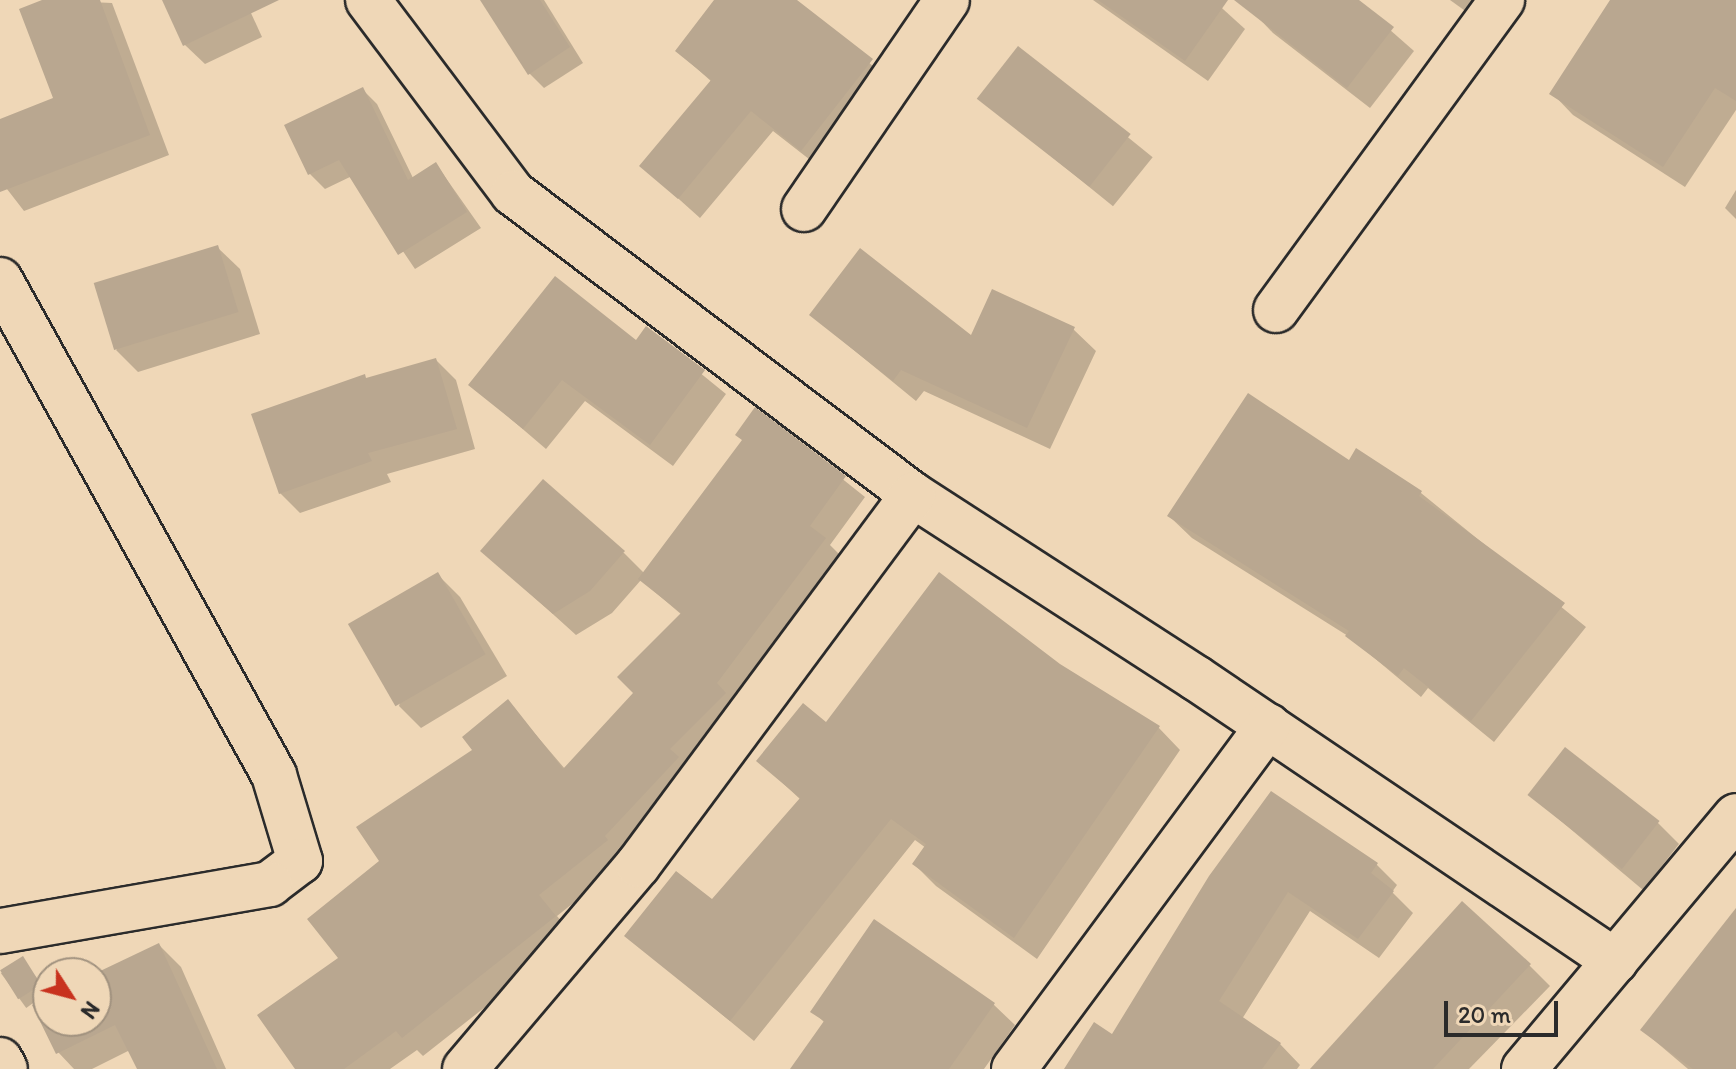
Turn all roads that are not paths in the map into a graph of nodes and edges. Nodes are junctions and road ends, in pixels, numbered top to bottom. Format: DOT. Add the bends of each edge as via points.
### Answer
graph roads {
  1 [pos="368,0"];
  2 [pos="947,0"];
  3 [pos="1502,0"];
  4 [pos="804,209"];
  5 [pos="0,280"];
  6 [pos="1276,310"];
  7 [pos="913,495"];
  8 [pos="1268,726"];
  9 [pos="1736,816"];
  10 [pos="0,931"];
  11 [pos="1615,961"];
  12 [pos="0,1060"];
  13 [pos="5,1069"];
  14 [pos="465,1069"];
  15 [pos="1014,1069"];
  16 [pos="1524,1069"];
  1 -- 7 [label="street" via="513,193"];
  2 -- 4 [label="street"];
  3 -- 6 [label="street"];
  5 -- 10 [label="street" via="274,775 300,861 270,884"];
  7 -- 8 [label="street"];
  7 -- 14 [label="street" via="638,865"];
  8 -- 11 [label="street"];
  8 -- 15 [label="street"];
  9 -- 11 [label="street"];
  11 -- 16 [label="street"];
  12 -- 13 [label="street"];
}
